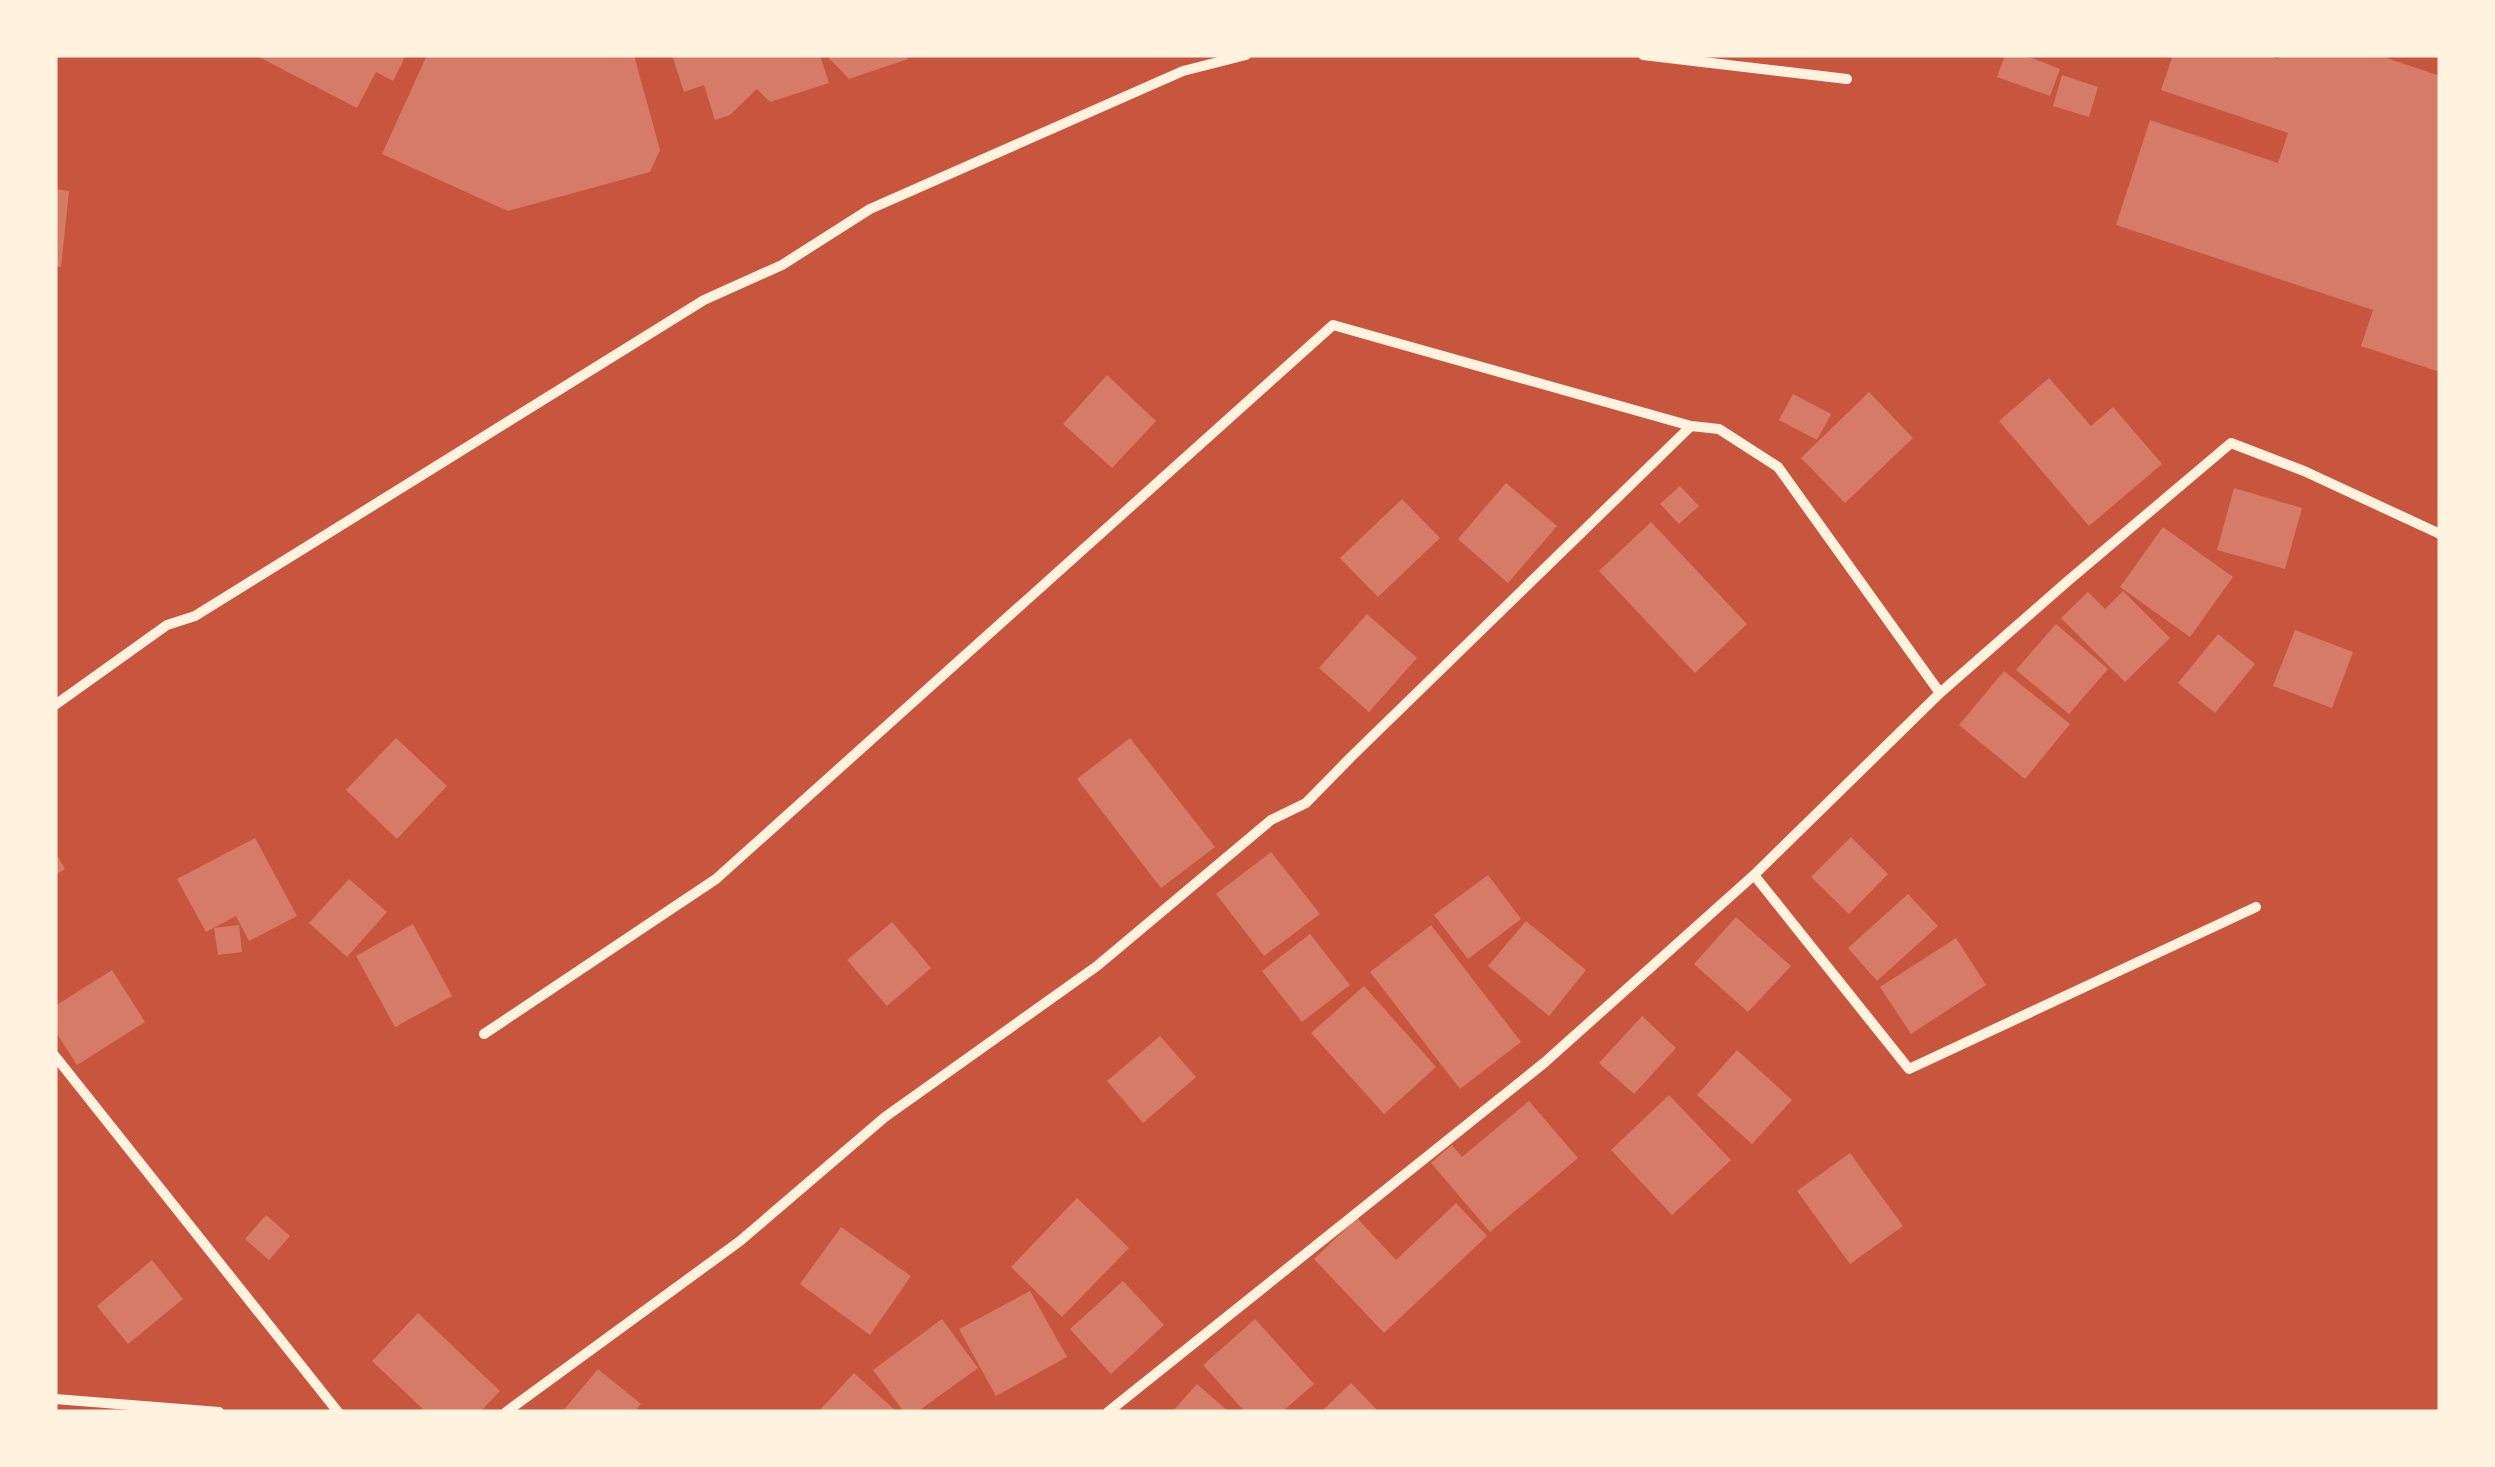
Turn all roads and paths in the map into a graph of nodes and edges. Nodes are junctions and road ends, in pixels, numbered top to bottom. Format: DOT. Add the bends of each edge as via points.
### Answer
graph roads {
  1 [pos="1246,55"];
  2 [pos="1643,55"];
  3 [pos="1847,79"];
  4 [pos="1690,426"];
  5 [pos="2440,534"];
  6 [pos="1940,693"];
  7 [pos="55,705"];
  8 [pos="1754,875"];
  9 [pos="2256,907"];
  10 [pos="484,1034"];
  11 [pos="55,1056"];
  12 [pos="55,1398"];
  13 [pos="218,1412"];
  14 [pos="338,1412"];
  15 [pos="506,1412"];
  16 [pos="1108,1412"];
  1 -- 7 [label="street" via="1184,71 870,209 782,265 704,300 195,616 166,624"];
  2 -- 3 [label="street"];
  4 -- 6 [label="street" via="1719,428 1778,467"];
  4 -- 10 [label="street" via="1333,325 716,879"];
  4 -- 15 [label="street" via="1306,804 1271,820 1097,966 897,1108 740,1241"];
  5 -- 6 [label="street" via="2231,443"];
  6 -- 8 [label="street"];
  8 -- 9 [label="street" via="1909,1069"];
  8 -- 16 [label="street" via="1544,1063"];
  11 -- 14 [label="street"];
  12 -- 13 [label="street"];
}
